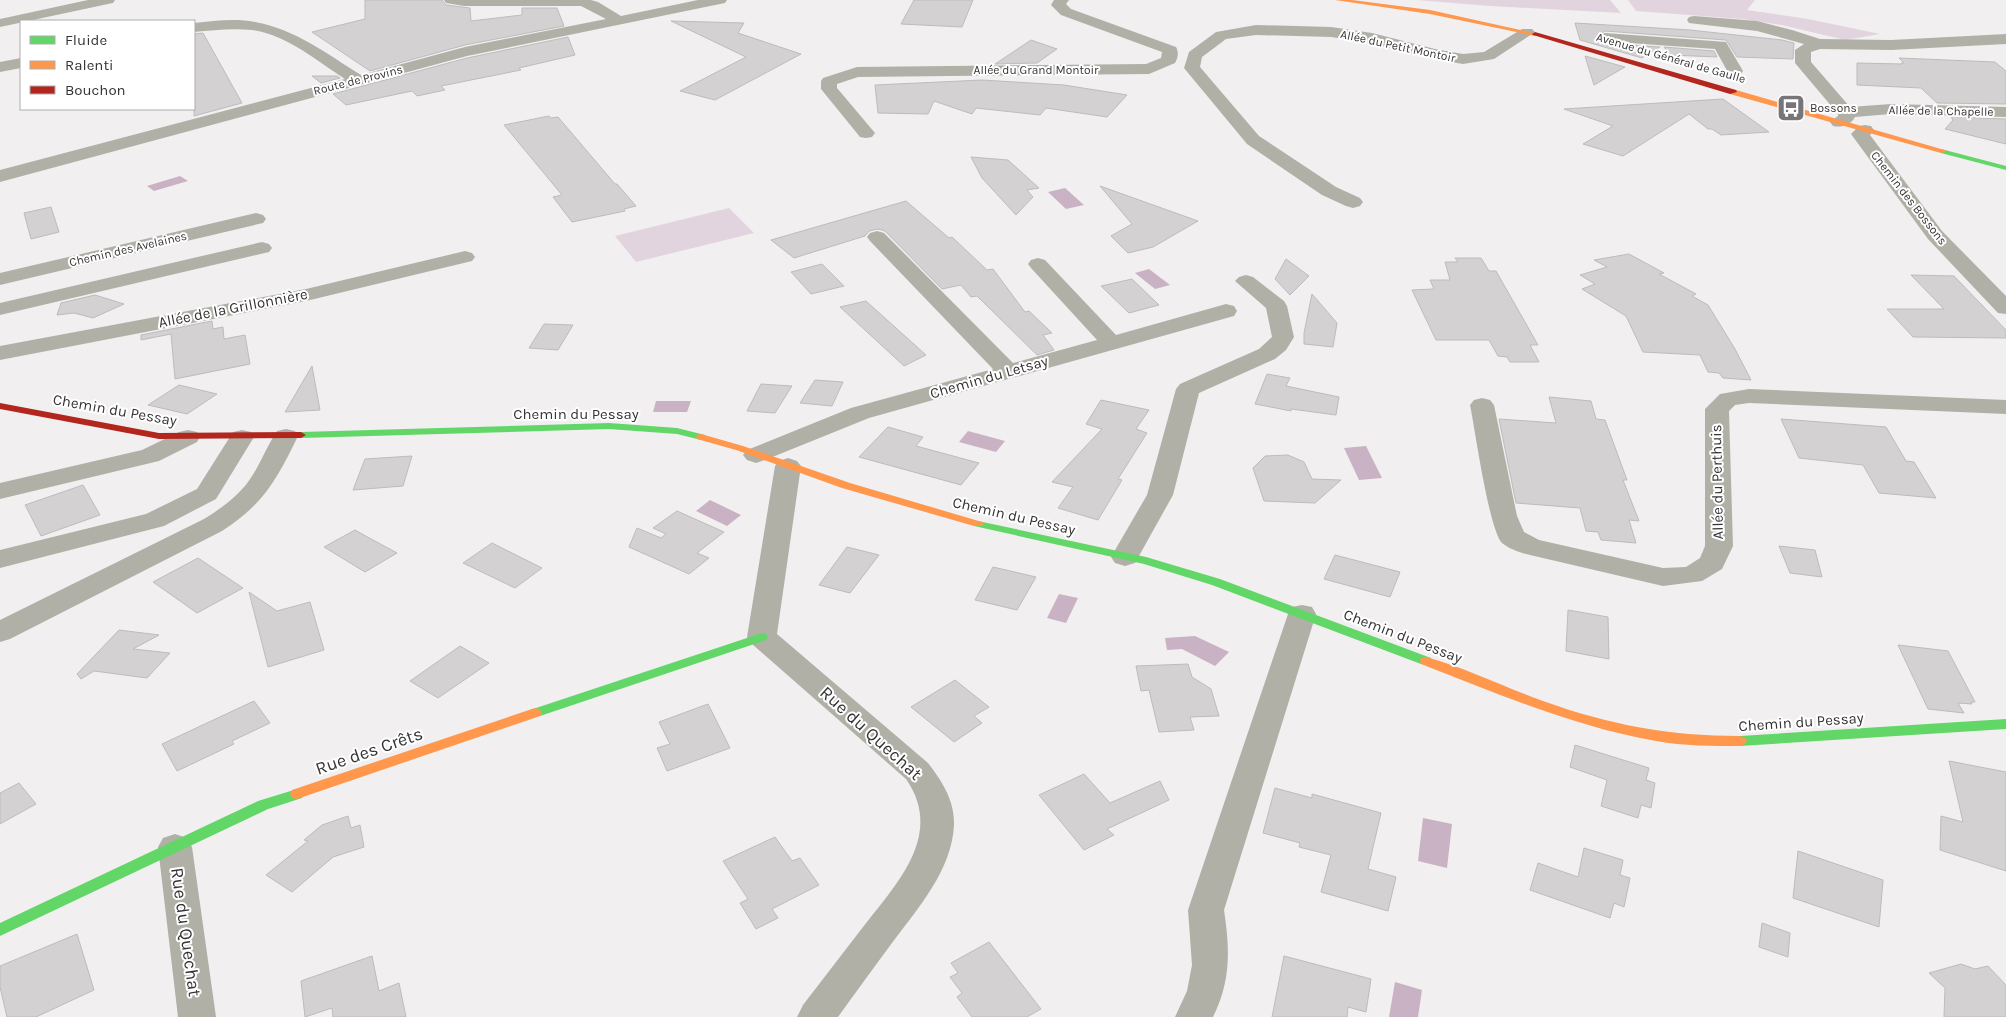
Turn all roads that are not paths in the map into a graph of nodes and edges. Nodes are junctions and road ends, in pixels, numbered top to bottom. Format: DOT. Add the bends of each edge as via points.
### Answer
graph roads {
  1 [pos="108,0"];
  2 [pos="451,0"];
  3 [pos="550,0"];
  4 [pos="720,0"];
  5 [pos="1062,0"];
  6 [pos="1338,0"];
  7 [pos="618,20"];
  8 [pos="2,23"];
  9 [pos="195,27"];
  10 [pos="1527,32"];
  11 [pos="1605,38"];
  12 [pos="2006,39"];
  13 [pos="1818,44"];
  14 [pos="1720,45"];
  15 [pos="20,62"];
  16 [pos="0,67"];
  17 [pos="1735,71"];
  18 [pos="358,80"];
  19 [pos="2006,112"];
  20 [pos="1842,118"];
  21 [pos="1865,130"];
  22 [pos="866,133"];
  23 [pos="2006,168"];
  24 [pos="0,176"];
  25 [pos="1353,202"];
  26 [pos="256,219"];
  27 [pos="877,237"];
  28 [pos="262,248"];
  29 [pos="465,257"];
  30 [pos="1038,264"];
  31 [pos="0,278"];
  32 [pos="1246,280"];
  33 [pos="0,308"];
  34 [pos="2006,308"];
  35 [pos="1226,311"];
  36 [pos="1112,343"];
  37 [pos="0,353"];
  38 [pos="1009,372"];
  39 [pos="1482,405"];
  40 [pos="0,406"];
  41 [pos="2006,407"];
  42 [pos="286,436"];
  43 [pos="188,437"];
  44 [pos="242,437"];
  45 [pos="756,455"];
  46 [pos="788,466"];
  47 [pos="0,491"];
  48 [pos="1125,557"];
  49 [pos="0,559"];
  50 [pos="1302,614"];
  51 [pos="0,632"];
  52 [pos="762,636"];
  53 [pos="2006,724"];
  54 [pos="175,848"];
  55 [pos="0,930"];
  56 [pos="197,1017"];
  57 [pos="816,1017"];
  58 [pos="1194,1017"];
  1 -- 8 [label="street"];
  2 -- 3 [label="street"];
  3 -- 7 [label="street" via="594,5"];
  4 -- 7 [label="street, Route de Provins"];
  5 -- 22 [label="street, Allée du Grand Montoir" via="1058,5 1066,12 1170,50 1169,60 1149,70 857,72 829,81 830,89"];
  6 -- 10 [label="street, Avenue du Général de Gaulle" via="1430,12"];
  7 -- 18 [label="street, Route de Provins" via="465,52"];
  9 -- 18 [label="street" via="245,26 270,30 286,36"];
  10 -- 20 [label="street, Avenue du Général de Gaulle"];
  10 -- 25 [label="street, Allée du Petit Montoir" via="1488,56 1463,59 1331,32 1256,30 1221,35 1195,55 1192,68 1253,140 1330,191"];
  11 -- 14 [label="street"];
  12 -- 13 [label="street" via="1892,45"];
  13 -- 14 [label="street" via="1764,26 1701,20"];
  13 -- 20 [label="street" via="1803,50 1803,63"];
  14 -- 17 [label="street"];
  15 -- 16 [label="street"];
  18 -- 24 [label="street, Route de Provins"];
  19 -- 20 [label="street, Allée de la Chapelle" via="1891,109"];
  20 -- 21 [label="street, Avenue du Général de Gaulle"];
  21 -- 23 [label="street, Avenue du Général de Gaulle"];
  21 -- 34 [label="street, Chemin des Bossons" via="1860,134 1935,235"];
  26 -- 31 [label="street, Chemin des Avelaines"];
  27 -- 38 [label="street"];
  28 -- 33 [label="street"];
  29 -- 37 [label="street, Allée de la Grillonnière" via="306,294"];
  30 -- 36 [label="street"];
  32 -- 48 [label="street" via="1276,306 1283,337 1267,354 1188,389 1160,495"];
  35 -- 36 [label="street, Chemin du Letsay"];
  36 -- 38 [label="street, Chemin du Letsay"];
  38 -- 45 [label="street, Chemin du Letsay" via="860,413"];
  39 -- 41 [label="street, Allée du Perthuis" via="1504,516 1512,536 1530,547 1663,577 1692,575 1712,563 1719,546 1717,409 1728,399 1749,396"];
  40 -- 43 [label="street, Chemin du Pessay" via="159,436"];
  42 -- 44 [label="street, Chemin du Pessay"];
  42 -- 45 [label="street, Chemin du Pessay" via="609,426 677,431 726,443"];
  42 -- 51 [label="street" via="261,485 234,513"];
  43 -- 44 [label="street, Chemin du Pessay"];
  43 -- 47 [label="street" via="150,456"];
  44 -- 49 [label="street" via="207,494 155,520"];
  45 -- 46 [label="street, Chemin du Pessay"];
  46 -- 48 [label="street, Chemin du Pessay" via="921,509"];
  46 -- 52 [label="street"];
  48 -- 50 [label="street, Chemin du Pessay" via="1216,582"];
  50 -- 53 [label="street, Chemin du Pessay" via="1554,710 1620,730 1670,738 1720,742"];
  50 -- 58 [label="street" via="1206,910 1211,970 1202,1005"];
  52 -- 54 [label="street, Rue des Crêts" via="263,805"];
  52 -- 57 [label="street, Rue du Quechat" via="917,771 932,794 936,808 935,842 918,881"];
  54 -- 55 [label="street, Rue des Crêts"];
  54 -- 56 [label="street, Rue du Quechat"];
}
